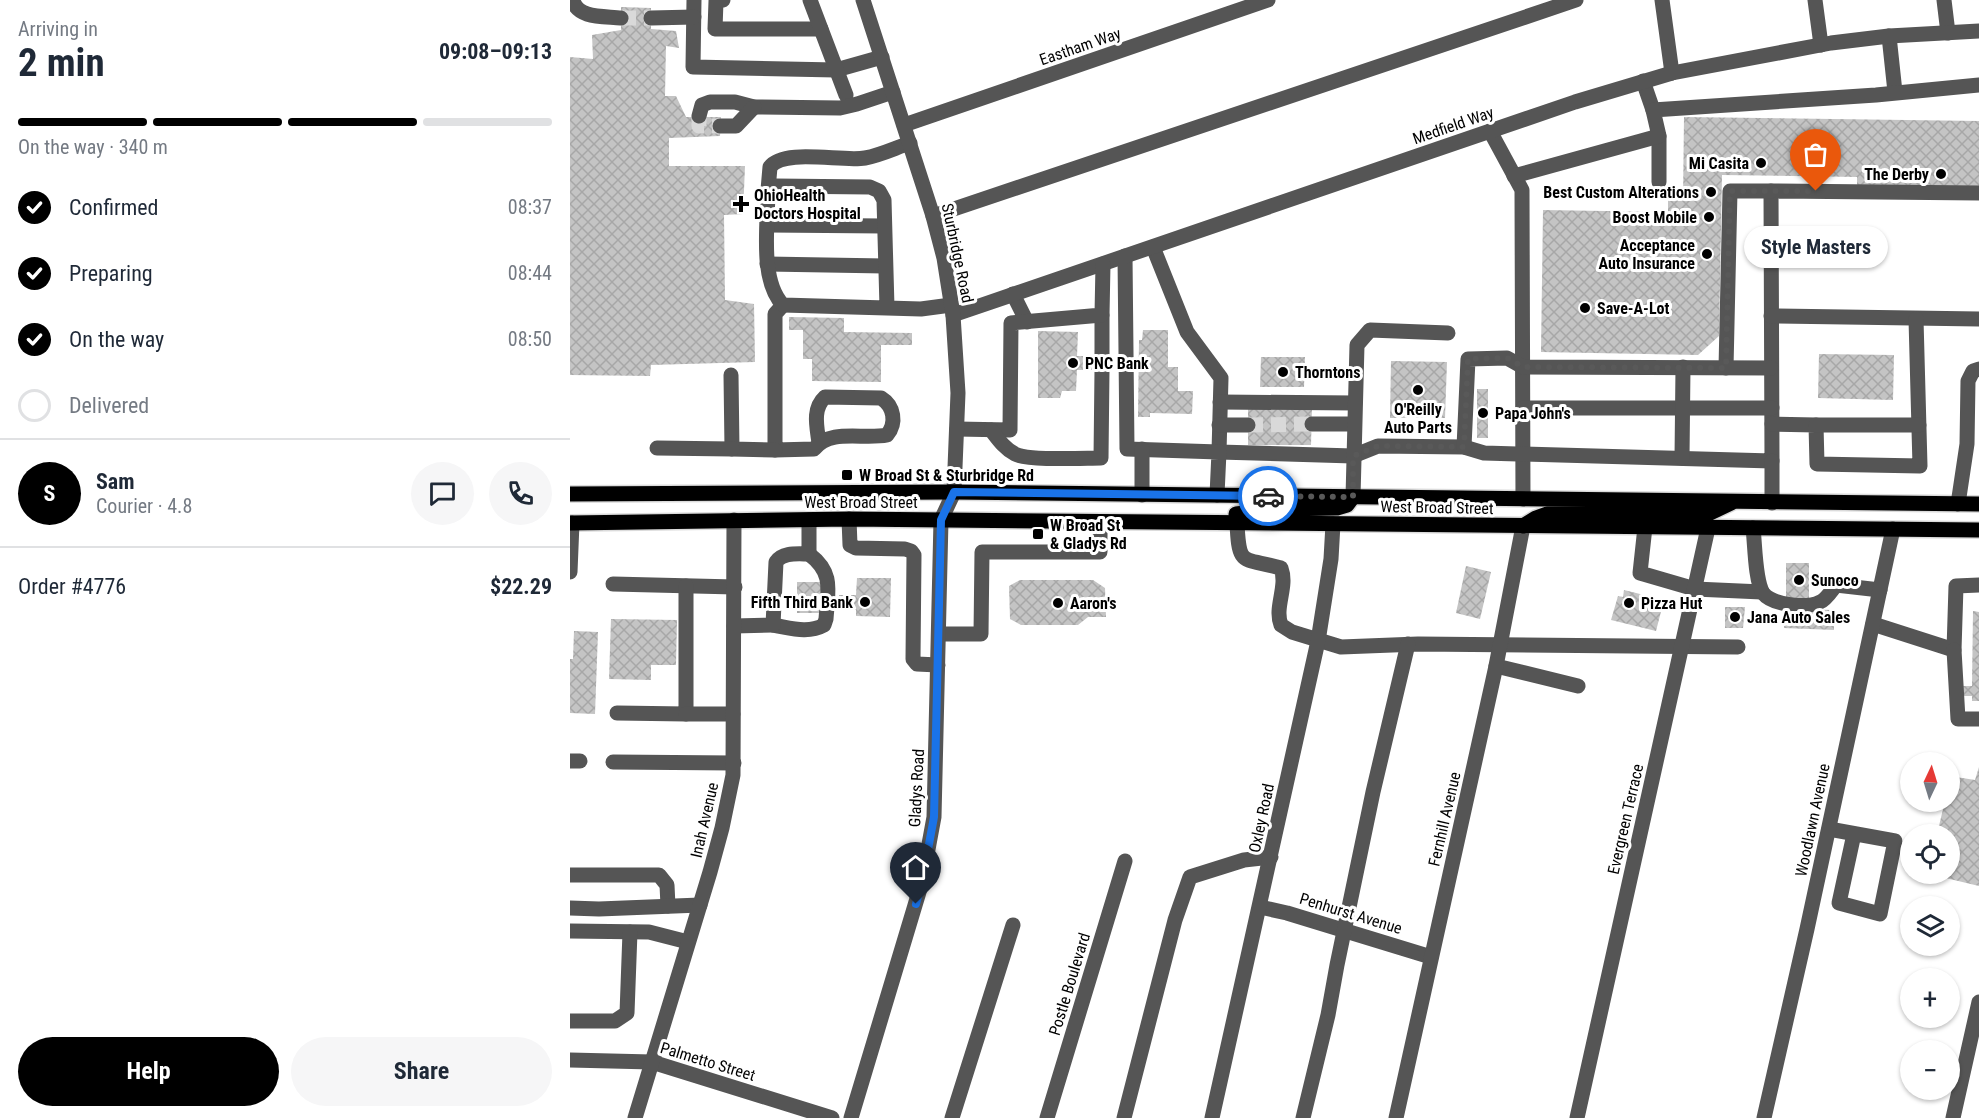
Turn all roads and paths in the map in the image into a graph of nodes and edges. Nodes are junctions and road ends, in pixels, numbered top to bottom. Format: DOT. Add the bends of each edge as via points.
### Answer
graph roads {
  1 [pos="573,0"];
  2 [pos="694,0"];
  3 [pos="723,0"];
  4 [pos="810,0"];
  5 [pos="863,0"];
  6 [pos="1268,0"];
  7 [pos="1576,0"];
  8 [pos="1662,0"];
  9 [pos="1815,0"];
  10 [pos="1944,0"];
  11 [pos="694,17"];
  12 [pos="621,18"];
  13 [pos="651,18"];
  14 [pos="821,29"];
  15 [pos="1979,31"];
  16 [pos="1948,33"];
  17 [pos="1889,36"];
  18 [pos="1821,45"];
  19 [pos="882,57"];
  20 [pos="836,70"];
  21 [pos="1672,73"];
  22 [pos="1643,81"];
  23 [pos="1979,86"];
  24 [pos="893,92"];
  25 [pos="1895,92"];
  26 [pos="846,94"];
  27 [pos="754,107"];
  28 [pos="1653,110"];
  29 [pos="699,116"];
  30 [pos="904,125"];
  31 [pos="720,126"];
  32 [pos="1490,131"];
  33 [pos="1659,136"];
  34 [pos="910,143"];
  35 [pos="1514,176"];
  36 [pos="1659,182"];
  37 [pos="768,190"];
  38 [pos="1771,191"];
  39 [pos="1979,193"];
  40 [pos="933,216"];
  41 [pos="768,225"];
  42 [pos="884,226"];
  43 [pos="1153,247"];
  44 [pos="1125,256"];
  45 [pos="767,264"];
  46 [pos="1103,264"];
  47 [pos="885,266"];
  48 [pos="1013,294"];
  49 [pos="783,305"];
  50 [pos="887,307"];
  51 [pos="952,310"];
  52 [pos="1102,315"];
  53 [pos="1771,316"];
  54 [pos="1916,318"];
  55 [pos="1979,320"];
  56 [pos="1027,322"];
  57 [pos="1448,333"];
  58 [pos="1523,367"];
  59 [pos="1683,367"];
  60 [pos="1726,368"];
  61 [pos="1772,368"];
  62 [pos="1979,369"];
  63 [pos="731,375"];
  64 [pos="1220,402"];
  65 [pos="1355,403"];
  66 [pos="1683,407"];
  67 [pos="1523,408"];
  68 [pos="1772,416"];
  69 [pos="1973,422"];
  70 [pos="1312,424"];
  71 [pos="1354,424"];
  72 [pos="1219,425"];
  73 [pos="1248,425"];
  74 [pos="1816,425"];
  75 [pos="1919,425"];
  76 [pos="957,429"];
  77 [pos="991,430"];
  78 [pos="819,443"];
  79 [pos="1464,447"];
  80 [pos="657,448"];
  81 [pos="732,449"];
  82 [pos="1142,449"];
  83 [pos="776,450"];
  84 [pos="1219,452"];
  85 [pos="1524,454"];
  86 [pos="1353,456"];
  87 [pos="1682,458"];
  88 [pos="1772,461"];
  89 [pos="954,492"];
  90 [pos="570,494"];
  91 [pos="1142,495"];
  92 [pos="1217,495"];
  93 [pos="1353,497"];
  94 [pos="1523,499"];
  95 [pos="1733,502"];
  96 [pos="1772,503"];
  97 [pos="1958,504"];
  98 [pos="1979,504"];
  99 [pos="849,519"];
  100 [pos="734,520"];
  101 [pos="809,520"];
  102 [pos="941,520"];
  103 [pos="1100,522"];
  104 [pos="571,523"];
  105 [pos="1135,523"];
  106 [pos="1237,523"];
  107 [pos="1333,524"];
  108 [pos="1523,526"];
  109 [pos="1645,527"];
  110 [pos="1708,528"];
  111 [pos="1753,528"];
  112 [pos="1893,530"];
  113 [pos="1979,530"];
  114 [pos="809,554"];
  115 [pos="940,568"];
  116 [pos="914,569"];
  117 [pos="570,572"];
  118 [pos="613,584"];
  119 [pos="1979,585"];
  120 [pos="686,586"];
  121 [pos="735,587"];
  122 [pos="1695,589"];
  123 [pos="1880,590"];
  124 [pos="1762,592"];
  125 [pos="914,621"];
  126 [pos="1873,624"];
  127 [pos="773,625"];
  128 [pos="734,626"];
  129 [pos="939,627"];
  130 [pos="1318,641"];
  131 [pos="1408,644"];
  132 [pos="1500,646"];
  133 [pos="1682,647"];
  134 [pos="1738,647"];
  135 [pos="1954,651"];
  136 [pos="938,665"];
  137 [pos="1496,666"];
  138 [pos="1578,686"];
  139 [pos="617,712"];
  140 [pos="686,714"];
  141 [pos="733,714"];
  142 [pos="1979,719"];
  143 [pos="613,762"];
  144 [pos="734,763"];
  145 [pos="1829,829"];
  146 [pos="1854,834"];
  147 [pos="1271,857"];
  148 [pos="1125,861"];
  149 [pos="570,875"];
  150 [pos="700,905"];
  151 [pos="668,906"];
  152 [pos="1260,907"];
  153 [pos="570,908"];
  154 [pos="1013,925"];
  155 [pos="1345,930"];
  156 [pos="570,931"];
  157 [pos="630,932"];
  158 [pos="688,942"];
  159 [pos="1431,957"];
  160 [pos="1979,1002"];
  161 [pos="570,1021"];
  162 [pos="570,1060"];
  163 [pos="652,1062"];
  164 [pos="635,1118"];
  165 [pos="832,1118"];
  166 [pos="851,1118"];
  167 [pos="952,1118"];
  168 [pos="1047,1118"];
  169 [pos="1124,1118"];
  170 [pos="1212,1118"];
  171 [pos="1303,1118"];
  172 [pos="1396,1118"];
  173 [pos="1577,1118"];
  174 [pos="1764,1118"];
  175 [pos="1953,1118"];
  1 -- 12 [label="street" via="579,11 589,15"];
  2 -- 11 [label="street"];
  3 -- 14 [label="street" via="716,1 715,29"];
  4 -- 14 [label="street"];
  5 -- 19 [label="street, Sturbridge Road"];
  6 -- 30 [label="street, Eastham Way"];
  7 -- 40 [label="street"];
  8 -- 21 [label="street"];
  9 -- 18 [label="street"];
  10 -- 16 [label="street"];
  11 -- 13 [label="street"];
  11 -- 20 [label="street" via="693,67"];
  14 -- 20 [label="street"];
  15 -- 16 [label="street, Medfield Way"];
  16 -- 17 [label="street, Medfield Way"];
  17 -- 18 [label="street, Medfield Way"];
  17 -- 25 [label="street"];
  18 -- 21 [label="street, Medfield Way"];
  19 -- 20 [label="street"];
  19 -- 24 [label="street, Sturbridge Road"];
  20 -- 26 [label="street"];
  21 -- 22 [label="street, Medfield Way"];
  22 -- 28 [label="street"];
  22 -- 32 [label="street, Medfield Way"];
  23 -- 25 [label="street"];
  24 -- 27 [label="street" via="840,108"];
  24 -- 30 [label="street, Sturbridge Road"];
  25 -- 28 [label="street"];
  27 -- 29 [label="street" via="710,102 702,105"];
  27 -- 31 [label="street" via="736,126"];
  28 -- 33 [label="street"];
  30 -- 34 [label="street, Sturbridge Road"];
  32 -- 35 [label="street"];
  32 -- 43 [label="street, Medfield Way"];
  33 -- 35 [label="street"];
  33 -- 36 [label="street"];
  34 -- 37 [label="street" via="863,158 778,160 770,167"];
  34 -- 40 [label="street, Sturbridge Road"];
  35 -- 58 [label="street" via="1522,190"];
  37 -- 41 [label="street"];
  37 -- 42 [label="street" via="775,186 870,187 879,191 884,200"];
  38 -- 39 [label="street"];
  38 -- 53 [label="street"];
  38 -- 60 [label="street" via="1730,191"];
  40 -- 51 [label="street, Sturbridge Road"];
  41 -- 42 [label="street"];
  41 -- 45 [label="street"];
  42 -- 47 [label="street"];
  43 -- 44 [label="street, Medfield Way"];
  43 -- 64 [label="street" via="1187,332 1221,378"];
  44 -- 46 [label="street, Medfield Way"];
  44 -- 82 [label="street" via="1127,449"];
  45 -- 47 [label="street"];
  45 -- 49 [label="street" via="775,297"];
  46 -- 48 [label="street, Medfield Way"];
  46 -- 52 [label="street"];
  47 -- 50 [label="street"];
  48 -- 51 [label="street, Medfield Way"];
  48 -- 56 [label="street"];
  49 -- 50 [label="street, Medfield Way"];
  49 -- 83 [label="street" via="775,314"];
  50 -- 51 [label="street, Medfield Way"];
  51 -- 76 [label="street, Sturbridge Road"];
  52 -- 56 [label="street"];
  52 -- 77 [label="street" via="1101,458 1017,455 1002,445"];
  53 -- 54 [label="street"];
  53 -- 61 [label="street"];
  54 -- 55 [label="street"];
  54 -- 75 [label="street"];
  56 -- 77 [label="street" via="1011,323 1011,430"];
  57 -- 65 [label="street" via="1370,330 1357,345"];
  58 -- 59 [label="street"];
  58 -- 67 [label="street"];
  58 -- 79 [label="street" via="1507,358 1468,359"];
  59 -- 60 [label="street"];
  59 -- 66 [label="street"];
  60 -- 61 [label="street"];
  61 -- 68 [label="street"];
  62 -- 69 [label="street" via="1973,371 1968,381"];
  63 -- 81 [label="street"];
  64 -- 65 [label="street"];
  64 -- 72 [label="street"];
  65 -- 71 [label="street"];
  66 -- 67 [label="street"];
  66 -- 68 [label="street"];
  66 -- 87 [label="street"];
  67 -- 85 [label="street"];
  68 -- 74 [label="street"];
  68 -- 88 [label="street"];
  69 -- 97 [label="street"];
  70 -- 71 [label="street"];
  71 -- 86 [label="street"];
  72 -- 73 [label="street"];
  72 -- 84 [label="street"];
  74 -- 75 [label="street"];
  74 -- 75 [label="street" via="1816,464 1920,466"];
  76 -- 77 [label="street"];
  76 -- 89 [label="street, Sturbridge Road"];
  78 -- 78 [label="street" via="835,437 887,435 893,418 890,406 881,398 825,397 817,409"];
  78 -- 83 [label="street" via="814,449"];
  79 -- 85 [label="street" via="1484,453"];
  79 -- 86 [label="street" via="1378,446"];
  80 -- 81 [label="street"];
  81 -- 83 [label="street"];
  82 -- 84 [label="street"];
  82 -- 91 [label="street"];
  84 -- 86 [label="street"];
  84 -- 92 [label="street"];
  85 -- 87 [label="street"];
  85 -- 94 [label="street"];
  86 -- 93 [label="street"];
  87 -- 88 [label="street"];
  88 -- 96 [label="street"];
  89 -- 90 [label="main road, West Broad Street"];
  89 -- 91 [label="main road, West Broad Street"];
  89 -- 102 [label="street, Sturbridge Road"];
  91 -- 92 [label="main road, West Broad Street"];
  92 -- 93 [label="main road, West Broad Street"];
  93 -- 94 [label="main road, West Broad Street"];
  93 -- 105 [label="main road" via="1347,505 1337,508 1237,514 1168,513"];
  94 -- 95 [label="main road, West Broad Street"];
  95 -- 96 [label="main road, West Broad Street"];
  95 -- 108 [label="main road" via="1708,514 1562,513 1540,516"];
  96 -- 97 [label="main road, West Broad Street"];
  97 -- 98 [label="main road, West Broad Street"];
  99 -- 101 [label="main road, West Broad Street"];
  99 -- 102 [label="main road, West Broad Street"];
  99 -- 116 [label="street" via="850,545 911,551"];
  100 -- 101 [label="main road, West Broad Street"];
  100 -- 104 [label="main road, West Broad Street"];
  100 -- 121 [label="street, Inah Avenue"];
  101 -- 114 [label="street"];
  102 -- 103 [label="main road, West Broad Street"];
  102 -- 115 [label="street, Gladys Road"];
  103 -- 105 [label="main road, West Broad Street"];
  103 -- 129 [label="street" via="1100,552 982,552 981,634"];
  104 -- 117 [label="street"];
  105 -- 106 [label="main road, West Broad Street"];
  106 -- 107 [label="main road, West Broad Street"];
  106 -- 130 [label="street" via="1241,556 1281,568 1281,625"];
  107 -- 108 [label="main road, West Broad Street"];
  107 -- 130 [label="street, Oxley Road"];
  108 -- 109 [label="main road, West Broad Street"];
  108 -- 132 [label="street, Fernhill Avenue"];
  109 -- 110 [label="main road, West Broad Street"];
  109 -- 122 [label="street" via="1640,573"];
  110 -- 111 [label="main road, West Broad Street"];
  110 -- 122 [label="street, Evergreen Terrace"];
  111 -- 112 [label="main road, West Broad Street"];
  111 -- 124 [label="street"];
  112 -- 113 [label="main road, West Broad Street"];
  112 -- 123 [label="street, Woodlawn Avenue"];
  114 -- 127 [label="street" via="786,554 776,562"];
  114 -- 127 [label="street" via="828,578 824,625 804,630"];
  115 -- 116 [label="street"];
  115 -- 129 [label="street, Gladys Road"];
  116 -- 125 [label="street"];
  118 -- 120 [label="street"];
  119 -- 135 [label="street" via="1956,586"];
  120 -- 121 [label="street"];
  120 -- 140 [label="street"];
  121 -- 128 [label="street, Inah Avenue"];
  122 -- 124 [label="street"];
  122 -- 133 [label="street, Evergreen Terrace"];
  123 -- 124 [label="street" via="1836,585 1820,602 1800,605 1773,601"];
  123 -- 126 [label="street, Woodlawn Avenue"];
  125 -- 129 [label="street"];
  125 -- 136 [label="street" via="914,661"];
  126 -- 135 [label="street"];
  126 -- 145 [label="street, Woodlawn Avenue"];
  127 -- 128 [label="street"];
  128 -- 141 [label="street, Inah Avenue"];
  129 -- 136 [label="street, Gladys Road"];
  130 -- 131 [label="street" via="1341,646"];
  130 -- 147 [label="street, Oxley Road"];
  131 -- 132 [label="street"];
  131 -- 155 [label="street"];
  132 -- 133 [label="street"];
  132 -- 137 [label="street, Fernhill Avenue"];
  133 -- 134 [label="street"];
  133 -- 173 [label="street, Evergreen Terrace"];
  135 -- 142 [label="street" via="1958,719"];
  136 -- 166 [label="street, Gladys Road" via="932,833 922,882"];
  137 -- 138 [label="street"];
  137 -- 159 [label="street, Fernhill Avenue"];
  139 -- 140 [label="street"];
  140 -- 141 [label="street"];
  141 -- 144 [label="street, Inah Avenue"];
  143 -- 144 [label="street"];
  144 -- 150 [label="street, Inah Avenue" via="722,828"];
  145 -- 146 [label="street"];
  145 -- 174 [label="street, Woodlawn Avenue"];
  146 -- 146 [label="street" via="1895,841 1880,914 1839,903"];
  147 -- 152 [label="street, Oxley Road"];
  147 -- 169 [label="street" via="1244,860 1190,877 1175,920"];
  148 -- 168 [label="street, Postle Boulevard"];
  149 -- 151 [label="street" via="659,875 667,885"];
  150 -- 151 [label="street"];
  150 -- 158 [label="street, Inah Avenue"];
  151 -- 153 [label="street"];
  152 -- 155 [label="street, Penhurst Avenue"];
  152 -- 170 [label="street, Oxley Road"];
  154 -- 167 [label="street"];
  155 -- 159 [label="street, Penhurst Avenue"];
  155 -- 171 [label="street"];
  156 -- 157 [label="street"];
  157 -- 158 [label="street" via="649,932"];
  157 -- 161 [label="street" via="627,1013 615,1021"];
  158 -- 163 [label="street, Inah Avenue"];
  159 -- 172 [label="street, Fernhill Avenue"];
  160 -- 175 [label="street"];
  162 -- 163 [label="street, Palmetto Street"];
  163 -- 164 [label="street, Inah Avenue"];
  163 -- 165 [label="street, Palmetto Street"];
}
